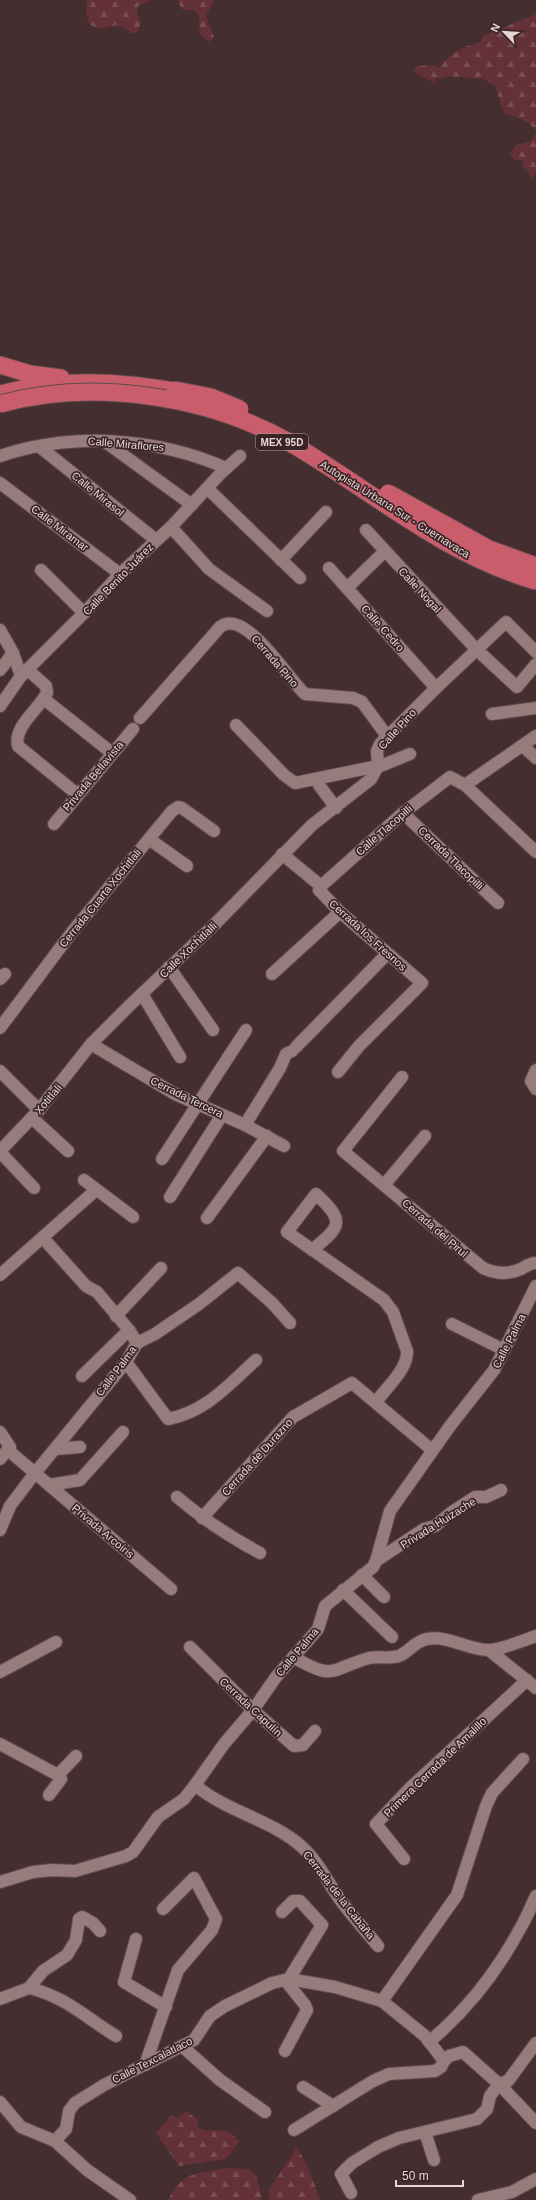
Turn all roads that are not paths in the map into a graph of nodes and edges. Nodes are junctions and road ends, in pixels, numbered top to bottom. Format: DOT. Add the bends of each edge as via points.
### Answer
graph roads {
  1 [pos="0,365"];
  2 [pos="102,382"];
  3 [pos="0,396"];
  4 [pos="0,404"];
  5 [pos="0,408"];
  6 [pos="104,441"];
  7 [pos="40,447"];
  8 [pos="0,456"];
  9 [pos="240,456"];
  10 [pos="226,468"];
  11 [pos="0,483"];
  12 [pos="207,488"];
  13 [pos="192,505"];
  14 [pos="326,512"];
  15 [pos="171,527"];
  16 [pos="366,530"];
  17 [pos="156,540"];
  18 [pos="384,552"];
  19 [pos="282,560"];
  20 [pos="536,567"];
  21 [pos="329,568"];
  22 [pos="41,570"];
  23 [pos="120,574"];
  24 [pos="300,578"];
  25 [pos="536,581"];
  26 [pos="347,588"];
  27 [pos="267,611"];
  28 [pos="84,613"];
  29 [pos="0,630"];
  30 [pos="476,649"];
  31 [pos="13,652"];
  32 [pos="536,652"];
  33 [pos="536,664"];
  34 [pos="0,670"];
  35 [pos="24,673"];
  36 [pos="436,688"];
  37 [pos="44,699"];
  38 [pos="0,706"];
  39 [pos="536,708"];
  40 [pos="492,714"];
  41 [pos="140,718"];
  42 [pos="236,725"];
  43 [pos="133,729"];
  44 [pos="387,736"];
  45 [pos="536,736"];
  46 [pos="523,746"];
  47 [pos="112,753"];
  48 [pos="410,754"];
  49 [pos="536,758"];
  50 [pos="378,766"];
  51 [pos="319,785"];
  52 [pos="465,785"];
  53 [pos="77,794"];
  54 [pos="336,808"];
  55 [pos="403,812"];
  56 [pos="54,824"];
  57 [pos="214,831"];
  58 [pos="149,839"];
  59 [pos="536,852"];
  60 [pos="282,854"];
  61 [pos="187,866"];
  62 [pos="320,886"];
  63 [pos="498,903"];
  64 [pos="340,912"];
  65 [pos="387,954"];
  66 [pos="169,968"];
  67 [pos="272,974"];
  68 [pos="142,994"];
  69 [pos="0,1028"];
  70 [pos="213,1030"];
  71 [pos="246,1030"];
  72 [pos="92,1044"];
  73 [pos="180,1057"];
  74 [pos="0,1070"];
  75 [pos="536,1070"];
  76 [pos="338,1072"];
  77 [pos="402,1077"];
  78 [pos="536,1089"];
  79 [pos="198,1104"];
  80 [pos="36,1114"];
  81 [pos="222,1115"];
  82 [pos="245,1125"];
  83 [pos="267,1136"];
  84 [pos="425,1136"];
  85 [pos="284,1146"];
  86 [pos="0,1151"];
  87 [pos="68,1151"];
  88 [pos="162,1159"];
  89 [pos="84,1180"];
  90 [pos="385,1184"];
  91 [pos="34,1188"];
  92 [pos="96,1190"];
  93 [pos="170,1197"];
  94 [pos="133,1217"];
  95 [pos="207,1218"];
  96 [pos="43,1238"];
  97 [pos="312,1250"];
  98 [pos="536,1263"];
  99 [pos="161,1268"];
  100 [pos="0,1274"];
  101 [pos="536,1286"];
  102 [pos="116,1316"];
  103 [pos="290,1323"];
  104 [pos="452,1324"];
  105 [pos="129,1330"];
  106 [pos="138,1343"];
  107 [pos="504,1350"];
  108 [pos="256,1360"];
  109 [pos="126,1362"];
  110 [pos="82,1376"];
  111 [pos="376,1402"];
  112 [pos="0,1432"];
  113 [pos="123,1432"];
  114 [pos="80,1447"];
  115 [pos="54,1449"];
  116 [pos="432,1450"];
  117 [pos="4,1454"];
  118 [pos="35,1473"];
  119 [pos="49,1485"];
  120 [pos="501,1490"];
  121 [pos="177,1497"];
  122 [pos="202,1518"];
  123 [pos="0,1530"];
  124 [pos="260,1553"];
  125 [pos="376,1561"];
  126 [pos="362,1575"];
  127 [pos="171,1589"];
  128 [pos="343,1590"];
  129 [pos="384,1597"];
  130 [pos="536,1636"];
  131 [pos="392,1637"];
  132 [pos="56,1642"];
  133 [pos="190,1647"];
  134 [pos="489,1650"];
  135 [pos="293,1657"];
  136 [pos="0,1672"];
  137 [pos="527,1680"];
  138 [pos="536,1688"];
  139 [pos="253,1710"];
  140 [pos="315,1731"];
  141 [pos="0,1744"];
  142 [pos="76,1756"];
  143 [pos="523,1759"];
  144 [pos="60,1777"];
  145 [pos="195,1786"];
  146 [pos="49,1795"];
  147 [pos="404,1859"];
  148 [pos="0,1882"];
  149 [pos="536,1896"];
  150 [pos="163,1909"];
  151 [pos="282,1912"];
  152 [pos="100,1931"];
  153 [pos="136,1939"];
  154 [pos="378,1946"];
  155 [pos="287,1979"];
  156 [pos="29,1988"];
  157 [pos="0,1999"];
  158 [pos="382,2001"];
  159 [pos="166,2007"];
  160 [pos="116,2036"];
  161 [pos="429,2042"];
  162 [pos="536,2043"];
  163 [pos="183,2046"];
  164 [pos="285,2051"];
  165 [pos="444,2061"];
  166 [pos="145,2065"];
  167 [pos="499,2084"];
  168 [pos="303,2087"];
  169 [pos="0,2102"];
  170 [pos="333,2106"];
  171 [pos="265,2112"];
  172 [pos="536,2122"];
  173 [pos="294,2130"];
  174 [pos="424,2132"];
  175 [pos="55,2141"];
  176 [pos="434,2160"];
  177 [pos="536,2179"];
  178 [pos="351,2193"];
  179 [pos="130,2200"];
  180 [pos="478,2200"];
  1 -- 2 [label="highway" via="30,374"];
  2 -- 3 [label="highway, MEX 95D" via="44,386"];
  2 -- 20 [label="highway, MEX 95D" via="164,388 197,395 250,414 472,545"];
  3 -- 20 [label="highway, Autopista Urbana Sur - Cuernavaca, bridge" via="102,383 160,387 211,397 253,414 284,431 460,534 489,549"];
  4 -- 25 [label="highway, Autopista Urbana Sur - Cuernavaca, bridge" via="55,395 108,392 160,398 248,422 287,442 482,562"];
  5 -- 25 [label="highway, MEX 95D" via="47,399 110,396 171,403 222,416 282,442 452,547 496,568"];
  6 -- 7 [label="street, Calle Miraflores" via="82,441"];
  6 -- 10 [label="street, Calle Miraflores" via="168,448 202,457"];
  6 -- 13 [label="street"];
  7 -- 8 [label="street, Calle Miraflores"];
  7 -- 17 [label="street, Calle Mirasol"];
  9 -- 10 [label="street, Calle Benito Juárez"];
  10 -- 12 [label="street, Calle Benito Juárez"];
  11 -- 23 [label="street, Calle Miramar"];
  12 -- 13 [label="street, Calle Benito Juárez"];
  12 -- 19 [label="street"];
  13 -- 15 [label="street, Calle Benito Juárez"];
  14 -- 19 [label="street"];
  15 -- 17 [label="street, Calle Benito Juárez"];
  15 -- 27 [label="street" via="209,569"];
  16 -- 18 [label="street, Calle Nogal"];
  17 -- 23 [label="street, Calle Benito Juárez"];
  18 -- 26 [label="street"];
  18 -- 30 [label="street, Calle Nogal"];
  19 -- 24 [label="street"];
  21 -- 26 [label="street, Calle Cedro"];
  22 -- 28 [label="street"];
  23 -- 28 [label="street, Calle Benito Juárez"];
  26 -- 36 [label="street, Calle Cedro"];
  28 -- 35 [label="street, Calle Benito Juárez"];
  29 -- 31 [label="street"];
  30 -- 32 [label="street, Calle Pino" via="506,622"];
  30 -- 33 [label="street, Calle Nogal" via="517,687"];
  30 -- 36 [label="street, Calle Pino"];
  31 -- 34 [label="street"];
  31 -- 35 [label="street"];
  35 -- 37 [label="street" via="46,686"];
  35 -- 38 [label="street, Calle Benito Juárez"];
  36 -- 44 [label="street, Calle Pino"];
  37 -- 47 [label="street"];
  37 -- 53 [label="street" via="19,732 16,739 18,746"];
  39 -- 40 [label="street"];
  41 -- 44 [label="street, Cerrada Pino" via="220,627 232,622 261,641 305,694 353,698 362,702"];
  42 -- 50 [label="street" via="284,775 295,783"];
  43 -- 47 [label="street, Privada Bellavista"];
  44 -- 50 [label="street, Calle Pino" via="377,751"];
  45 -- 46 [label="street"];
  46 -- 49 [label="street"];
  46 -- 52 [label="street"];
  47 -- 53 [label="street, Privada Bellavista"];
  48 -- 50 [label="street"];
  50 -- 54 [label="street, Calle Pino" via="372,779"];
  51 -- 54 [label="street"];
  52 -- 55 [label="street, Calle Tlacopilli" via="450,776"];
  52 -- 59 [label="street"];
  53 -- 56 [label="street, Privada Bellavista"];
  54 -- 60 [label="street, Calle Pino" via="312,825"];
  55 -- 62 [label="street, Calle Tlacopilli"];
  55 -- 63 [label="street, Cerrada Tlacopilli"];
  57 -- 58 [label="street, Cerrada Cuarta Xochitlali" via="178,807"];
  58 -- 61 [label="street"];
  58 -- 69 [label="street, Cerrada Cuarta Xochitlali" via="72,932"];
  60 -- 62 [label="street, Cerrada los Fresnos"];
  60 -- 66 [label="street, Calle Xochitlalli"];
  62 -- 64 [label="street, Cerrada los Fresnos" via="320,890"];
  64 -- 65 [label="street, Cerrada los Fresnos"];
  64 -- 67 [label="street"];
  65 -- 76 [label="street, Cerrada los Fresnos" via="422,983 359,1046"];
  65 -- 82 [label="street" via="294,1049 286,1054"];
  66 -- 68 [label="street, Calle Xochitlalli"];
  66 -- 70 [label="street"];
  68 -- 72 [label="street, Calle Xochitlalli"];
  68 -- 73 [label="street"];
  71 -- 79 [label="street"];
  72 -- 79 [label="street, Cerrada Tercera" via="176,1094"];
  72 -- 80 [label="street, Xotitlali"];
  74 -- 80 [label="street"];
  75 -- 78 [label="street" via="532,1081"];
  77 -- 90 [label="street, Cerrada del Pirul" via="344,1151"];
  79 -- 81 [label="street, Cerrada Tercera"];
  79 -- 88 [label="street"];
  80 -- 86 [label="street, Xotitlali"];
  80 -- 87 [label="street"];
  81 -- 82 [label="street, Cerrada Tercera"];
  81 -- 93 [label="street"];
  82 -- 83 [label="street, Cerrada Tercera"];
  83 -- 85 [label="street, Cerrada Tercera"];
  83 -- 95 [label="street"];
  84 -- 90 [label="street"];
  86 -- 91 [label="street"];
  89 -- 92 [label="street"];
  90 -- 98 [label="street, Cerrada del Pirul" via="483,1268 497,1274"];
  92 -- 94 [label="street"];
  92 -- 96 [label="street"];
  96 -- 100 [label="street"];
  96 -- 102 [label="street, Calle Palma" via="86,1286 97,1292"];
  97 -- 97 [label="street" via="287,1232 316,1194 332,1208 336,1216 336,1225 332,1233"];
  97 -- 111 [label="street" via="384,1300 393,1312 407,1351 407,1358"];
  99 -- 102 [label="street"];
  101 -- 107 [label="street, Calle Palma"];
  102 -- 105 [label="street, Calle Palma"];
  103 -- 106 [label="street" via="238,1273 199,1304"];
  104 -- 107 [label="street"];
  105 -- 106 [label="street, Calle Palma"];
  105 -- 110 [label="street"];
  106 -- 109 [label="street, Calle Palma"];
  107 -- 116 [label="street, Calle Palma" via="494,1370"];
  108 -- 109 [label="street" via="204,1406 168,1419"];
  109 -- 115 [label="street, Calle Palma"];
  111 -- 116 [label="street, Cerrada de Durazno"];
  111 -- 122 [label="street, Cerrada de Durazno" via="352,1383 293,1417"];
  112 -- 117 [label="street" via="9,1443"];
  113 -- 119 [label="street" via="80,1480"];
  114 -- 115 [label="street"];
  115 -- 118 [label="street, Calle Palma"];
  116 -- 125 [label="street, Calle Palma" via="390,1511"];
  117 -- 118 [label="street"];
  118 -- 119 [label="street, Privada Arcoíris"];
  118 -- 123 [label="street, Calle Palma" via="10,1506"];
  119 -- 127 [label="street, Privada Arcoíris"];
  120 -- 125 [label="street, Privada Huizache" via="486,1498 475,1497 435,1526 424,1530"];
  121 -- 122 [label="street"];
  122 -- 124 [label="street"];
  125 -- 126 [label="street, Calle Palma" via="373,1567"];
  126 -- 128 [label="street, Calle Palma"];
  126 -- 129 [label="street"];
  128 -- 131 [label="street"];
  128 -- 135 [label="street, Calle Palma" via="325,1606 318,1629"];
  130 -- 134 [label="street"];
  132 -- 136 [label="street"];
  133 -- 139 [label="street, Cerrada Capulín"];
  134 -- 135 [label="street" via="444,1639 427,1639 418,1642 400,1655 391,1658 370,1658 337,1672 328,1673 314,1669"];
  134 -- 137 [label="street"];
  135 -- 139 [label="street, Calle Palma"];
  137 -- 138 [label="street"];
  137 -- 147 [label="street, Primera Cerrada de Amalillo" via="409,1789 376,1824"];
  139 -- 140 [label="street, Cerrada Capulín" via="294,1746 303,1745"];
  139 -- 145 [label="street, Calle Palma" via="224,1744"];
  141 -- 144 [label="street"];
  142 -- 144 [label="street"];
  143 -- 158 [label="street" via="492,1793 457,1896"];
  144 -- 146 [label="street"];
  145 -- 148 [label="street, Calle Palma" via="184,1799 158,1817 133,1852 126,1856 74,1870 33,1872"];
  145 -- 154 [label="street, Cerrada de la Cabaña" via="220,1803 277,1830 302,1846"];
  149 -- 161 [label="street" via="521,1927 483,1985 452,2023"];
  150 -- 159 [label="street" via="194,1878 216,1919 212,1930 178,1970"];
  151 -- 155 [label="street" via="293,1901 300,1901 322,1925"];
  152 -- 156 [label="street" via="93,1923 82,1917 79,1919 76,1940 68,1955 43,1971"];
  153 -- 159 [label="street" via="124,1982"];
  155 -- 158 [label="street, Calle Texcalatlaco" via="336,1987"];
  155 -- 163 [label="street, Calle Texcalatlaco" via="272,1983 210,2016 194,2040"];
  155 -- 164 [label="street" via="307,2010"];
  156 -- 157 [label="street"];
  156 -- 160 [label="street" via="60,1998"];
  158 -- 161 [label="street, Calle Texcalatlaco"];
  159 -- 166 [label="street"];
  161 -- 165 [label="street, Calle Texcalatlaco"];
  162 -- 167 [label="street" via="508,2081"];
  163 -- 166 [label="street, Calle Texcalatlaco"];
  163 -- 171 [label="street" via="220,2080"];
  165 -- 167 [label="street" via="463,2052"];
  165 -- 170 [label="street" via="435,2071 389,2074"];
  166 -- 175 [label="street, Calle Texcalatlaco" via="75,2103 69,2111 66,2129"];
  167 -- 172 [label="street"];
  167 -- 174 [label="street" via="490,2096 487,2109 477,2119"];
  168 -- 170 [label="street"];
  169 -- 175 [label="street" via="21,2127"];
  170 -- 173 [label="street"];
  174 -- 176 [label="street"];
  174 -- 178 [label="street" via="378,2147 352,2163 342,2174"];
  175 -- 179 [label="street" via="87,2170"];
  177 -- 180 [label="street" via="512,2192"];
}
